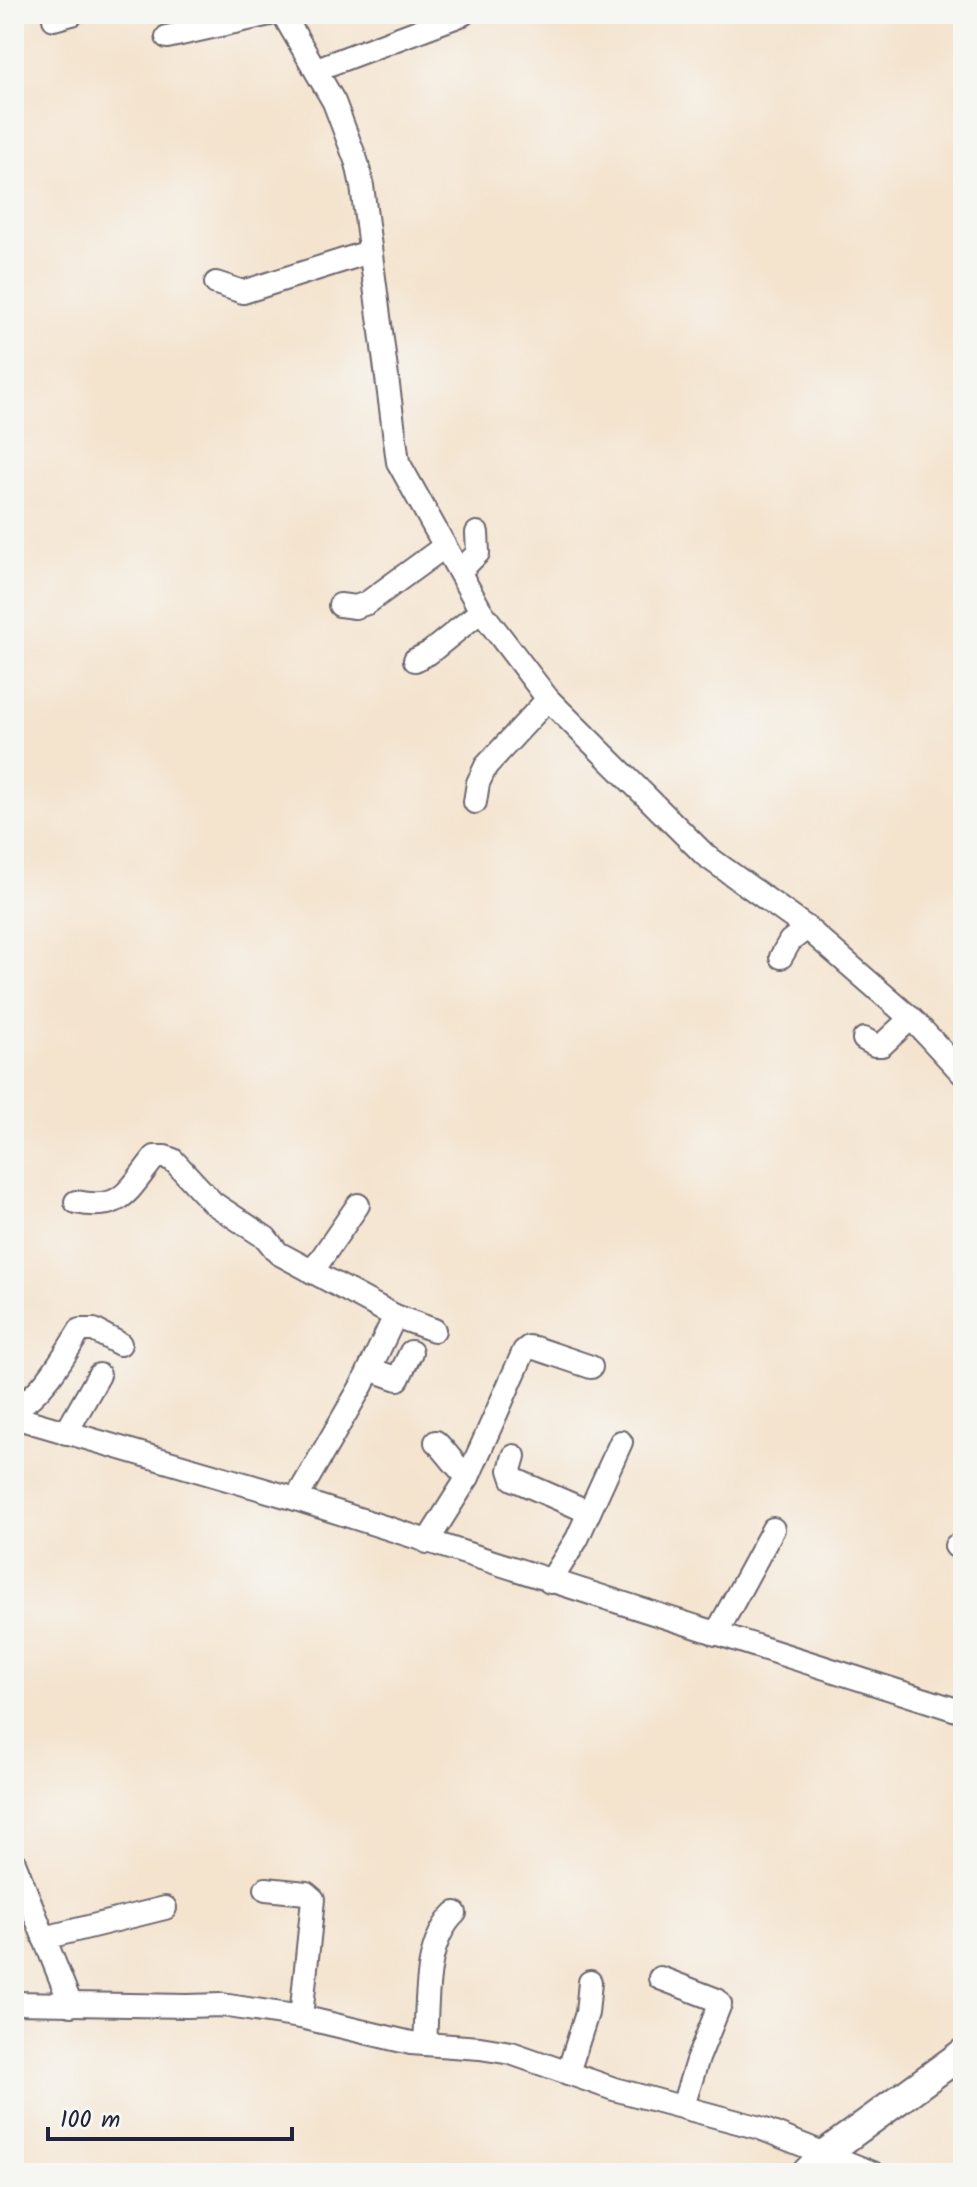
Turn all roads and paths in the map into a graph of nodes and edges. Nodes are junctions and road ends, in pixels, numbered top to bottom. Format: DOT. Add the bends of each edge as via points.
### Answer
graph roads {
  1 [pos="270,14"];
  2 [pos="283,14"];
  3 [pos="463,14"];
  4 [pos="211,20"];
  5 [pos="167,37"];
  6 [pos="317,69"];
  7 [pos="369,252"];
  8 [pos="216,283"];
  9 [pos="477,533"];
  10 [pos="445,546"];
  11 [pos="460,571"];
  12 [pos="340,605"];
  13 [pos="481,611"];
  14 [pos="415,660"];
  15 [pos="548,699"];
  16 [pos="475,802"];
  17 [pos="807,928"];
  18 [pos="781,957"];
  19 [pos="911,1018"];
  20 [pos="864,1039"];
  21 [pos="963,1074"];
  22 [pos="76,1202"];
  23 [pos="358,1205"];
  24 [pos="312,1272"];
  25 [pos="395,1316"];
  26 [pos="434,1330"];
  27 [pos="120,1344"];
  28 [pos="411,1352"];
  29 [pos="591,1367"];
  30 [pos="370,1369"];
  31 [pos="99,1375"];
  32 [pos="14,1410"];
  33 [pos="14,1417"];
  34 [pos="66,1433"];
  35 [pos="436,1442"];
  36 [pos="621,1442"];
  37 [pos="514,1456"];
  38 [pos="468,1477"];
  39 [pos="296,1499"];
  40 [pos="589,1512"];
  41 [pos="773,1529"];
  42 [pos="427,1542"];
  43 [pos="550,1582"];
  44 [pos="716,1634"];
  45 [pos="963,1712"];
  46 [pos="14,1862"];
  47 [pos="266,1889"];
  48 [pos="165,1908"];
  49 [pos="455,1913"];
  50 [pos="44,1938"];
  51 [pos="660,1978"];
  52 [pos="590,1982"];
  53 [pos="14,2003"];
  54 [pos="71,2005"];
  55 [pos="301,2017"];
  56 [pos="425,2044"];
  57 [pos="959,2055"];
  58 [pos="568,2073"];
  59 [pos="683,2106"];
  60 [pos="827,2152"];
  61 [pos="806,2173"];
  62 [pos="873,2173"];
  1 -- 4 [label="street"];
  2 -- 6 [label="street"];
  3 -- 6 [label="street"];
  4 -- 5 [label="street"];
  6 -- 7 [label="street" via="357,163"];
  7 -- 8 [label="street" via="243,292"];
  7 -- 10 [label="street" via="395,452"];
  9 -- 11 [label="street" via="478,553"];
  10 -- 11 [label="street"];
  10 -- 12 [label="street" via="367,603"];
  11 -- 13 [label="street"];
  13 -- 14 [label="street"];
  13 -- 15 [label="street"];
  15 -- 16 [label="street" via="486,766"];
  15 -- 17 [label="street" via="705,855"];
  17 -- 18 [label="street"];
  17 -- 19 [label="street"];
  19 -- 20 [label="street" via="882,1045"];
  19 -- 21 [label="street"];
  22 -- 24 [label="street" via="106,1206 119,1201 155,1157 165,1157 213,1203"];
  23 -- 24 [label="street"];
  24 -- 25 [label="street"];
  25 -- 26 [label="street"];
  25 -- 30 [label="street"];
  27 -- 32 [label="street" via="94,1330 80,1330 56,1370"];
  28 -- 30 [label="street" via="398,1379"];
  29 -- 38 [label="street" via="529,1347 524,1351"];
  30 -- 39 [label="street"];
  31 -- 34 [label="street"];
  33 -- 34 [label="street"];
  34 -- 39 [label="street"];
  35 -- 38 [label="street"];
  36 -- 40 [label="street"];
  37 -- 40 [label="street" via="513,1479"];
  38 -- 42 [label="street"];
  39 -- 42 [label="street"];
  40 -- 43 [label="street"];
  41 -- 44 [label="street"];
  42 -- 43 [label="street"];
  43 -- 44 [label="street"];
  44 -- 45 [label="street"];
  46 -- 50 [label="street"];
  47 -- 55 [label="street" via="306,1893 313,1899"];
  48 -- 50 [label="street"];
  49 -- 56 [label="street" via="434,1949"];
  50 -- 54 [label="street"];
  51 -- 59 [label="street" via="720,2004"];
  52 -- 58 [label="street" via="587,2013"];
  53 -- 54 [label="street"];
  54 -- 55 [label="street" via="222,2005"];
  55 -- 56 [label="street"];
  56 -- 58 [label="street" via="511,2053"];
  57 -- 60 [label="main road"];
  58 -- 59 [label="street"];
  59 -- 60 [label="street"];
  60 -- 61 [label="main road"];
  60 -- 62 [label="street"];
}
